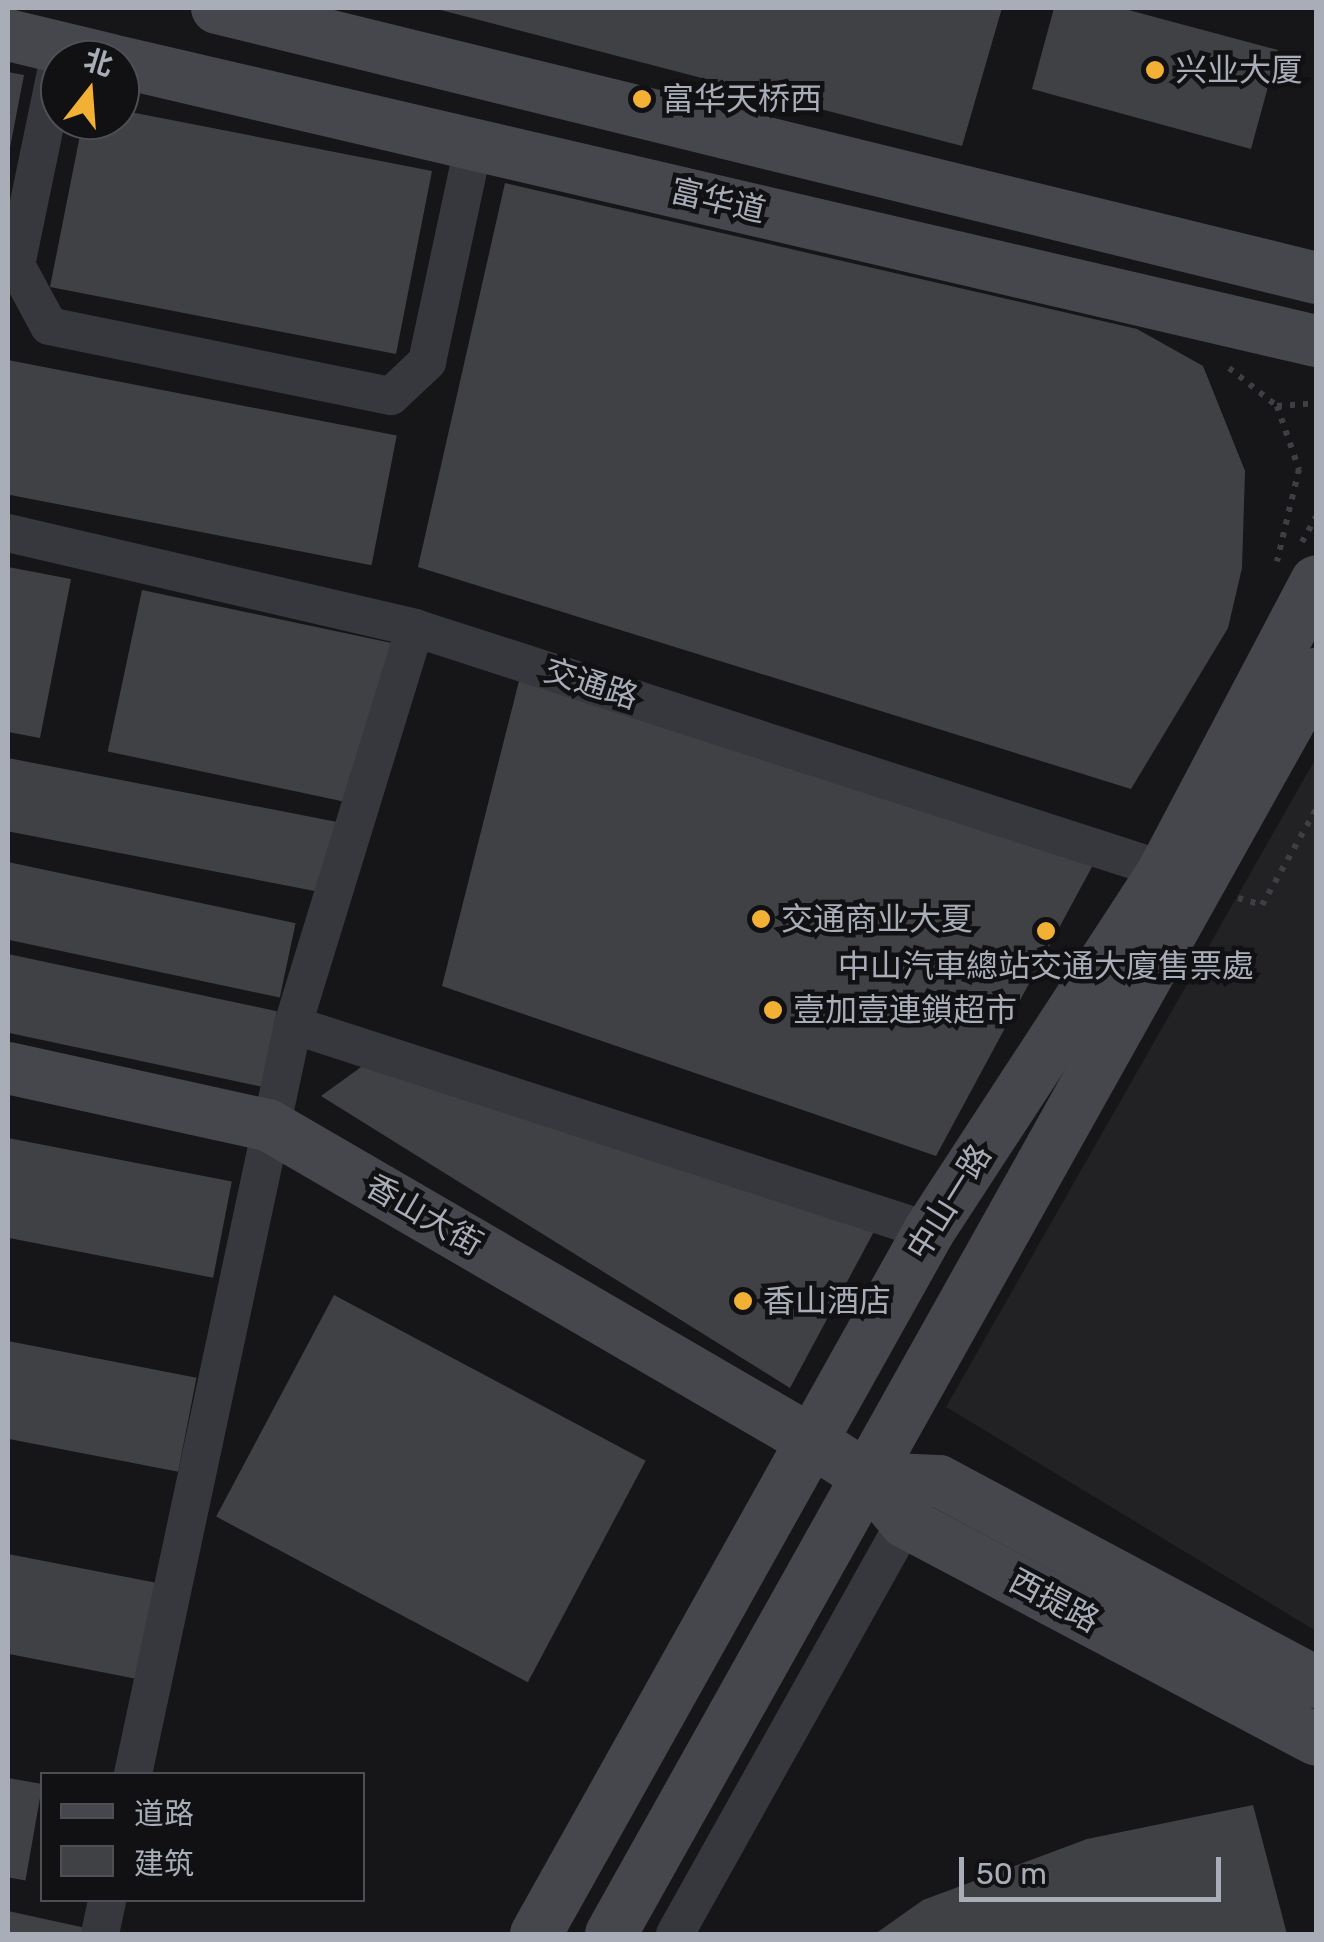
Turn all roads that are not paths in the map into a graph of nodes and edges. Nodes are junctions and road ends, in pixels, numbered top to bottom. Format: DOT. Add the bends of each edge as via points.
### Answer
graph roads {
  1 [pos="217,8"];
  2 [pos="8,35"];
  3 [pos="40,43"];
  4 [pos="140,67"];
  5 [pos="41,140"];
  6 [pos="474,143"];
  7 [pos="1316,278"];
  8 [pos="1316,340"];
  9 [pos="8,533"];
  10 [pos="1296,573"];
  11 [pos="414,628"];
  12 [pos="1316,674"];
  13 [pos="1179,878"];
  14 [pos="292,1025"];
  15 [pos="8,1068"];
  16 [pos="268,1125"];
  17 [pos="929,1232"];
  18 [pos="810,1440"];
  19 [pos="869,1478"];
  20 [pos="905,1522"];
  21 [pos="1316,1682"];
  22 [pos="1316,1740"];
  23 [pos="133,1772"];
  24 [pos="108,1902"];
  25 [pos="100,1934"];
  26 [pos="536,1934"];
  27 [pos="611,1934"];
  28 [pos="675,1934"];
  1 -- 7 [label="main road, 富华道"];
  2 -- 3 [label="main road"];
  4 -- 6 [label="main road, 富华道"];
  5 -- 6 [label="street" via="16,264 48,326 391,396 427,362"];
  6 -- 8 [label="main road, 富华道"];
  9 -- 11 [label="street, 交通路"];
  10 -- 13 [label="main road, 中山一路"];
  11 -- 13 [label="street, 交通路"];
  11 -- 14 [label="street"];
  12 -- 13 [label="main road, 中山一路"];
  13 -- 17 [label="main road, 中山一路"];
  13 -- 19 [label="main road, 中山一路"];
  14 -- 16 [label="street"];
  14 -- 17 [label="street"];
  15 -- 16 [label="main road, 香山大街"];
  16 -- 18 [label="main road, 香山大街"];
  16 -- 23 [label="street"];
  17 -- 18 [label="main road, 中山一路"];
  18 -- 19 [label="main road, 西提路"];
  18 -- 26 [label="main road, 中山一路"];
  19 -- 20 [label="main road, 西提路"];
  19 -- 21 [label="main road" via="939,1482"];
  19 -- 27 [label="main road, 中山一路"];
  20 -- 22 [label="main road, 西提路"];
  20 -- 28 [label="street"];
  24 -- 25 [label="street"];
}
